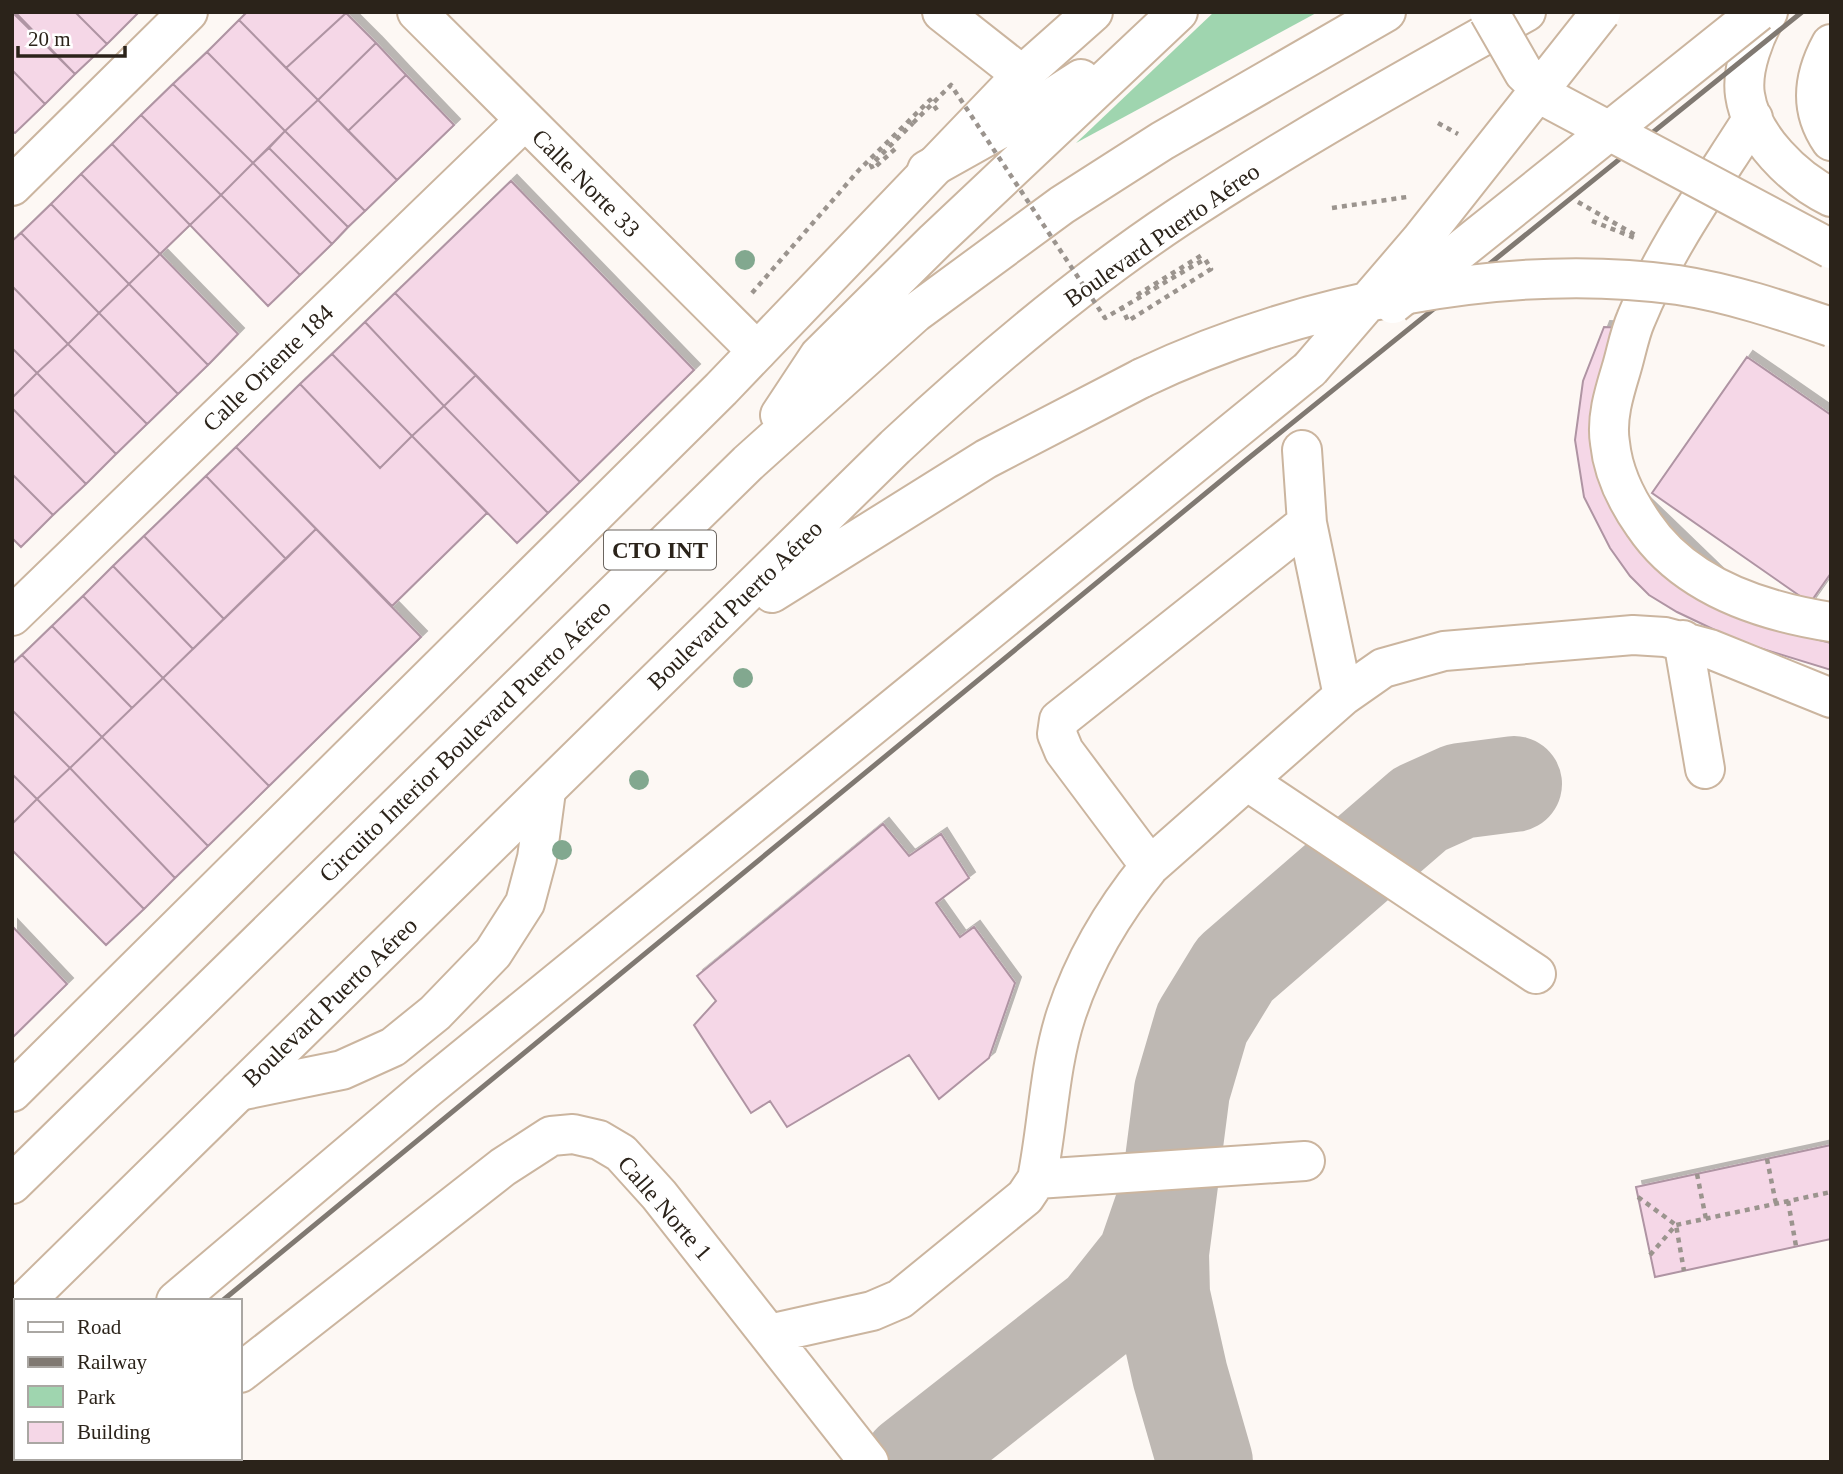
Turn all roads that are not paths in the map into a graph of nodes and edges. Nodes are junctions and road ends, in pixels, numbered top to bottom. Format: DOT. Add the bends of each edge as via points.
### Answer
graph roads {
  1 [pos="188,12"];
  2 [pos="417,12"];
  3 [pos="942,12"];
  4 [pos="1386,12"];
  5 [pos="1489,12"];
  6 [pos="1526,12"];
  7 [pos="1601,12"];
  8 [pos="1758,12"];
  9 [pos="1768,12"];
  10 [pos="1082,16"];
  11 [pos="1171,18"];
  12 [pos="1831,44"];
  13 [pos="1022,75"];
  14 [pos="1753,118"];
  15 [pos="524,121"];
  16 [pos="1830,137"];
  17 [pos="927,170"];
  18 [pos="12,186"];
  19 [pos="1831,197"];
  20 [pos="1831,249"];
  21 [pos="1831,327"];
  22 [pos="757,351"];
  23 [pos="1310,369"];
  24 [pos="1303,450"];
  25 [pos="748,463"];
  26 [pos="1307,523"];
  27 [pos="12,615"];
  28 [pos="1831,622"];
  29 [pos="1683,640"];
  30 [pos="692,647"];
  31 [pos="1343,696"];
  32 [pos="1831,698"];
  33 [pos="1705,769"];
  34 [pos="1247,780"];
  35 [pos="545,791"];
  36 [pos="1150,866"];
  37 [pos="1536,974"];
  38 [pos="239,1091"];
  39 [pos="12,1092"];
  40 [pos="1305,1161"];
  41 [pos="1037,1179"];
  42 [pos="12,1184"];
  43 [pos="27,1299"];
  44 [pos="178,1299"];
  45 [pos="769,1334"];
  46 [pos="242,1371"];
  47 [pos="870,1462"];
  1 -- 18 [label="main road"];
  2 -- 15 [label="main road, Calle Norte 33"];
  3 -- 13 [label="main road"];
  4 -- 25 [label="main road, Circuito Interior Boulevard Puerto Aéreo / CTO INT" via="1162,141 996,251 915,313"];
  5 -- 20 [label="main road, bridge" via="1524,73 1553,101"];
  6 -- 30 [label="main road, Boulevard Puerto Aéreo" via="1296,144 1178,218 1045,317 895,447"];
  7 -- 23 [label="main road, bridge" via="1420,241"];
  8 -- 23 [label="main road, bridge"];
  9 -- 14 [label="main road" via="1745,76 1745,97"];
  10 -- 13 [label="main road, CTO INT"];
  11 -- 17 [label="main road" via="1025,115"];
  11 -- 25 [label="main road" via="819,356"];
  12 -- 16 [label="main road" via="1818,67 1815,109"];
  13 -- 17 [label="main road, CTO INT"];
  14 -- 19 [label="main road" via="1788,167"];
  14 -- 28 [label="main road" via="1669,252 1635,320 1613,397 1609,441 1617,477 1658,547 1690,573 1728,594"];
  15 -- 22 [label="main road, Calle Norte 33"];
  15 -- 27 [label="main road, Calle Oriente 184"];
  17 -- 22 [label="main road, CTO INT"];
  21 -- 30 [label="main road, bridge" via="1677,285 1560,280 1434,289 1294,320 1201,351 986,459"];
  22 -- 39 [label="main road, CTO INT"];
  23 -- 44 [label="main road" via="435,1082"];
  24 -- 26 [label="main road"];
  25 -- 42 [label="main road, Circuito Interior Boulevard Puerto Aéreo / CTO INT"];
  26 -- 31 [label="main road"];
  26 -- 36 [label="main road" via="1059,720 1057,734 1063,751"];
  29 -- 31 [label="main road" via="1633,635 1444,651 1383,668"];
  29 -- 32 [label="main road"];
  29 -- 33 [label="main road"];
  30 -- 35 [label="main road, Boulevard Puerto Aéreo"];
  31 -- 34 [label="main road"];
  34 -- 36 [label="main road"];
  34 -- 37 [label="main road"];
  35 -- 38 [label="main road, Boulevard Puerto Aéreo"];
  35 -- 38 [label="main road" via="537,858 525,904 493,953 435,1013 393,1047 342,1070"];
  36 -- 41 [label="main road" via="1102,933 1066,1016"];
  38 -- 43 [label="main road, Boulevard Puerto Aéreo"];
  40 -- 41 [label="main road"];
  41 -- 45 [label="main road" via="1010,1212 900,1299 872,1311"];
  45 -- 46 [label="main road, Calle Norte 1" via="621,1153 599,1140 573,1134 551,1136 503,1167"];
  45 -- 47 [label="main road, Calle Norte 1"];
}
